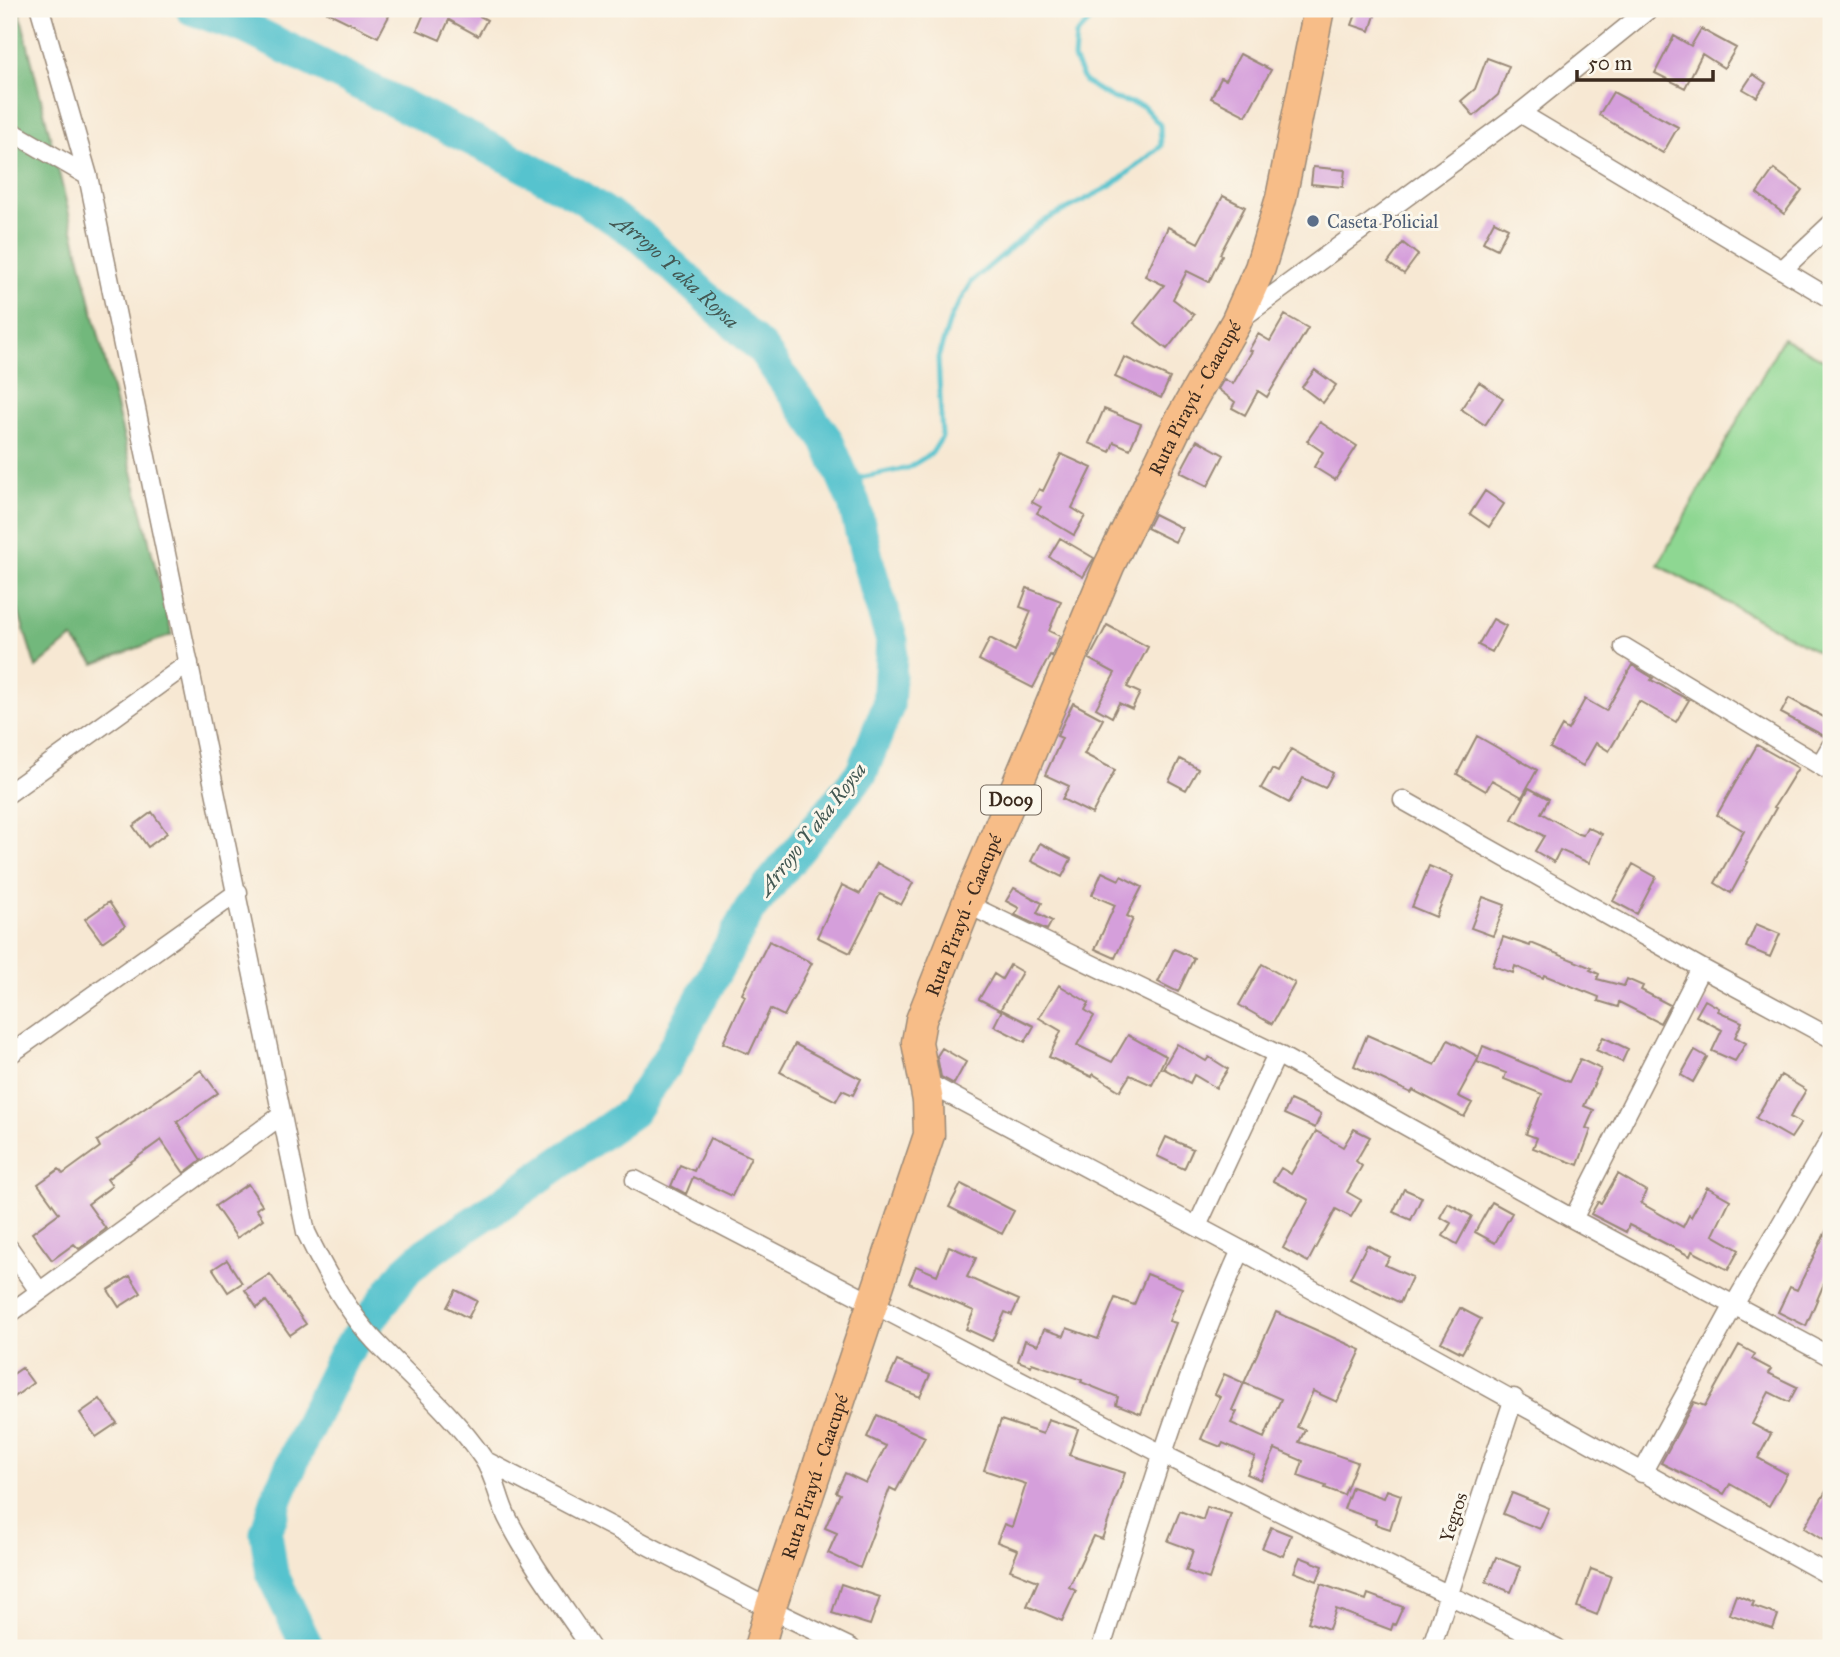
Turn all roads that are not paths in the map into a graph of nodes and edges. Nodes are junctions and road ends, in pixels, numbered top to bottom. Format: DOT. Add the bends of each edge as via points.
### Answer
graph roads {
  1 [pos="40,9"];
  2 [pos="1319,9"];
  3 [pos="1649,9"];
  4 [pos="1520,113"];
  5 [pos="9,130"];
  6 [pos="88,176"];
  7 [pos="1831,224"];
  8 [pos="1782,270"];
  9 [pos="1831,299"];
  10 [pos="1236,322"];
  11 [pos="1624,647"];
  12 [pos="189,663"];
  13 [pos="1831,746"];
  14 [pos="1826,769"];
  15 [pos="9,793"];
  16 [pos="1403,800"];
  17 [pos="238,892"];
  18 [pos="967,904"];
  19 [pos="1701,968"];
  20 [pos="1831,1038"];
  21 [pos="1277,1054"];
  22 [pos="9,1055"];
  23 [pos="924,1081"];
  24 [pos="282,1115"];
  25 [pos="1831,1138"];
  26 [pos="635,1180"];
  27 [pos="1573,1219"];
  28 [pos="1197,1226"];
  29 [pos="9,1248"];
  30 [pos="1241,1250"];
  31 [pos="40,1291"];
  32 [pos="871,1303"];
  33 [pos="1734,1306"];
  34 [pos="9,1314"];
  35 [pos="1831,1357"];
  36 [pos="1514,1398"];
  37 [pos="1162,1454"];
  38 [pos="484,1460"];
  39 [pos="1642,1473"];
  40 [pos="1831,1576"];
  41 [pos="1449,1595"];
  42 [pos="770,1609"];
  43 [pos="591,1648"];
  44 [pos="759,1648"];
  45 [pos="851,1648"];
  46 [pos="1101,1648"];
  47 [pos="1431,1648"];
  48 [pos="1557,1648"];
  1 -- 6 [label="street"];
  2 -- 10 [label="main road, Ruta Pirayú - Caacupé / D009" via="1281,198 1260,268"];
  3 -- 4 [label="street"];
  4 -- 8 [label="street"];
  4 -- 10 [label="street"];
  5 -- 6 [label="street"];
  6 -- 12 [label="street"];
  7 -- 8 [label="street"];
  8 -- 9 [label="street"];
  10 -- 18 [label="main road, Ruta Pirayú - Caacupé / D009" via="1179,422 1109,566"];
  11 -- 14 [label="street"];
  12 -- 15 [label="street"];
  12 -- 17 [label="street"];
  13 -- 14 [label="street"];
  16 -- 19 [label="street"];
  17 -- 22 [label="street"];
  17 -- 24 [label="street"];
  18 -- 21 [label="street"];
  18 -- 23 [label="main road, Ruta Pirayú - Caacupé / D009" via="922,1020 918,1042"];
  19 -- 20 [label="street"];
  19 -- 27 [label="street"];
  21 -- 27 [label="street"];
  21 -- 28 [label="street"];
  23 -- 28 [label="street"];
  23 -- 32 [label="main road, Ruta Pirayú - Caacupé / D009" via="929,1135"];
  24 -- 31 [label="street"];
  24 -- 38 [label="street" via="306,1232 322,1266 372,1338 448,1415"];
  25 -- 33 [label="street"];
  26 -- 32 [label="street"];
  27 -- 33 [label="street"];
  28 -- 30 [label="street"];
  29 -- 31 [label="street"];
  30 -- 36 [label="street"];
  30 -- 37 [label="street"];
  31 -- 34 [label="street"];
  32 -- 37 [label="street"];
  32 -- 42 [label="main road, Ruta Pirayú - Caacupé / D009"];
  33 -- 35 [label="street"];
  33 -- 39 [label="street"];
  36 -- 39 [label="street"];
  36 -- 41 [label="street, Yegros"];
  37 -- 41 [label="street"];
  37 -- 46 [label="street"];
  38 -- 42 [label="street"];
  38 -- 43 [label="street" via="507,1517"];
  39 -- 40 [label="street"];
  41 -- 47 [label="street, Yegros"];
  41 -- 48 [label="street"];
  42 -- 44 [label="main road, Ruta Pirayú - Caacupé / D009"];
  42 -- 45 [label="street"];
}
